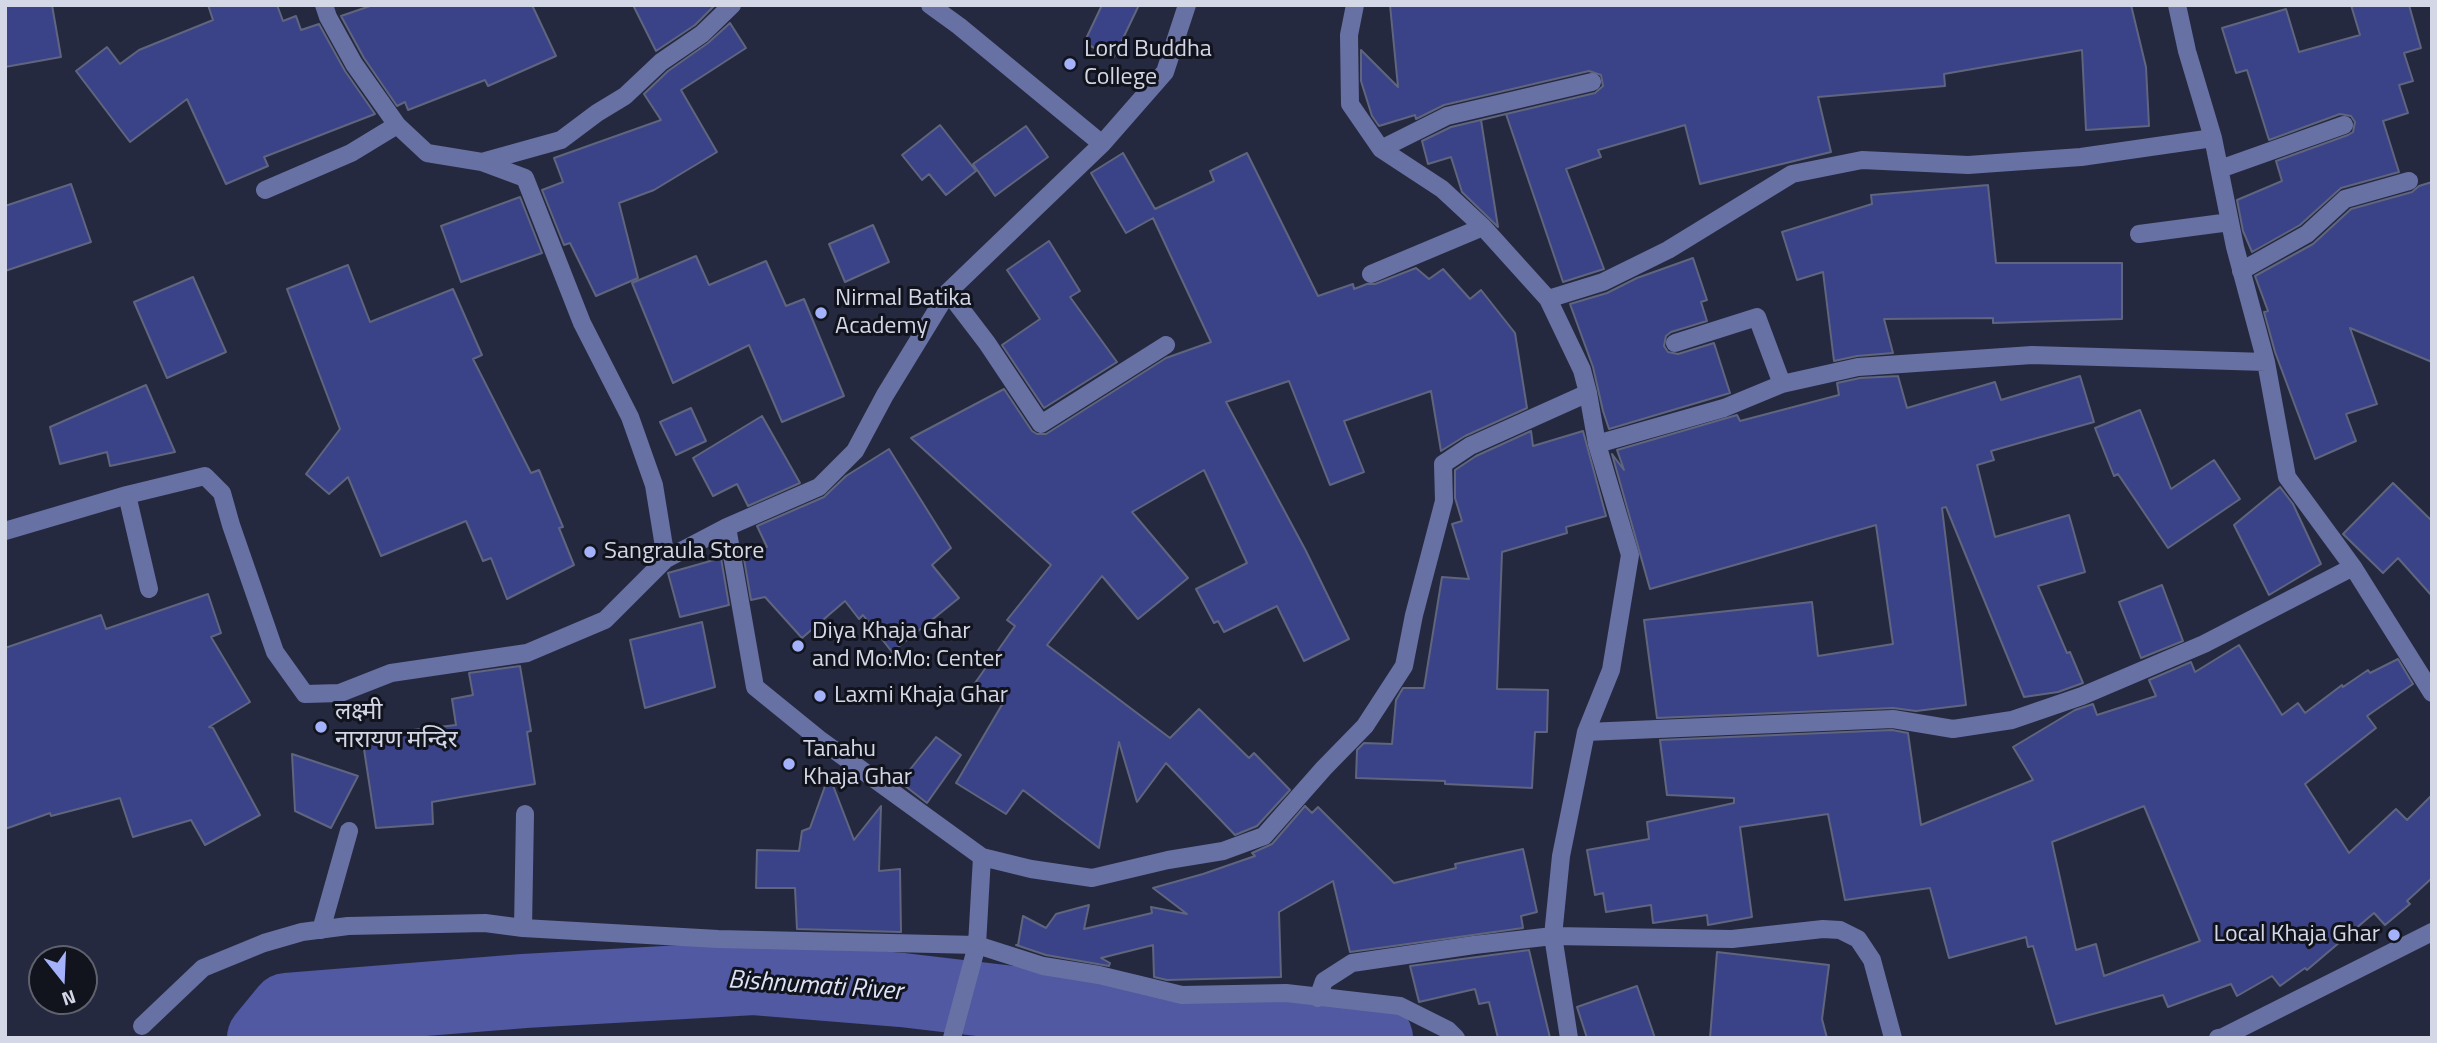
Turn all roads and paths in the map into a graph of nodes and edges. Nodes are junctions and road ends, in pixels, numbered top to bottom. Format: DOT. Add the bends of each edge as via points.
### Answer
graph roads {
  1 [pos="324,5"];
  2 [pos="732,5"];
  3 [pos="930,5"];
  4 [pos="1187,5"];
  5 [pos="1355,5"];
  6 [pos="2177,5"];
  7 [pos="1592,82"];
  8 [pos="397,125"];
  9 [pos="2344,125"];
  10 [pos="2213,138"];
  11 [pos="1102,144"];
  12 [pos="1381,149"];
  13 [pos="482,162"];
  14 [pos="2220,169"];
  15 [pos="2409,181"];
  16 [pos="265,190"];
  17 [pos="2230,222"];
  18 [pos="1483,227"];
  19 [pos="2139,234"];
  20 [pos="2241,271"];
  21 [pos="1371,274"];
  22 [pos="948,292"];
  23 [pos="1548,299"];
  24 [pos="1675,343"];
  25 [pos="1166,345"];
  26 [pos="2266,362"];
  27 [pos="1782,384"];
  28 [pos="1588,393"];
  29 [pos="1597,444"];
  30 [pos="127,495"];
  31 [pos="727,527"];
  32 [pos="5,531"];
  33 [pos="666,559"];
  34 [pos="2353,567"];
  35 [pos="149,589"];
  36 [pos="2432,693"];
  37 [pos="1586,732"];
  38 [pos="524,814"];
  39 [pos="348,831"];
  40 [pos="982,857"];
  41 [pos="523,928"];
  42 [pos="321,930"];
  43 [pos="2432,932"];
  44 [pos="1553,936"];
  45 [pos="977,945"];
  46 [pos="1318,998"];
  47 [pos="142,1026"];
  48 [pos="952,1038"];
  49 [pos="1455,1038"];
  50 [pos="1569,1038"];
  51 [pos="1893,1038"];
  52 [pos="2218,1038"];
  1 -- 8 [label="street" via="354,64"];
  2 -- 13 [label="street" via="625,96 561,140"];
  3 -- 11 [label="street"];
  4 -- 11 [label="street" via="1165,72"];
  5 -- 12 [label="street" via="1349,35 1350,104"];
  6 -- 10 [label="street"];
  7 -- 12 [label="street" via="1447,116"];
  8 -- 13 [label="street" via="427,153"];
  8 -- 16 [label="street" via="351,153"];
  9 -- 14 [label="street"];
  10 -- 14 [label="street"];
  10 -- 23 [label="street" via="2081,157 1968,165 1862,160 1792,174 1668,250 1603,282"];
  11 -- 22 [label="street"];
  12 -- 18 [label="street" via="1442,188"];
  13 -- 33 [label="street" via="525,178 582,323 629,417 654,485"];
  14 -- 17 [label="street"];
  15 -- 20 [label="street" via="2344,199 2307,234"];
  17 -- 19 [label="street"];
  17 -- 20 [label="street"];
  18 -- 21 [label="street"];
  18 -- 23 [label="street"];
  20 -- 26 [label="street"];
  22 -- 25 [label="street" via="1041,424"];
  22 -- 31 [label="street" via="855,451 818,487"];
  23 -- 28 [label="street"];
  24 -- 27 [label="street" via="1757,317"];
  26 -- 27 [label="street" via="2032,355 1858,367"];
  26 -- 34 [label="street" via="2287,477"];
  27 -- 29 [label="street" via="1724,408"];
  28 -- 29 [label="street"];
  28 -- 40 [label="street" via="1470,446 1443,464 1444,501 1404,666 1366,726 1264,836 1223,851 1092,878"];
  29 -- 37 [label="street" via="1630,555 1611,670"];
  30 -- 32 [label="street"];
  30 -- 33 [label="street" via="205,476 222,493 275,652 305,694 340,693 391,673 527,653 605,620"];
  30 -- 35 [label="street"];
  31 -- 33 [label="street"];
  31 -- 40 [label="street" via="755,687"];
  34 -- 36 [label="street"];
  34 -- 37 [label="street" via="2204,644 2012,720 1953,729 1893,719"];
  37 -- 44 [label="street" via="1561,856"];
  38 -- 41 [label="street"];
  39 -- 42 [label="street"];
  40 -- 45 [label="street"];
  41 -- 42 [label="street" via="485,923"];
  41 -- 45 [label="street" via="718,939"];
  42 -- 47 [label="street" via="264,943 203,968"];
  43 -- 52 [label="street"];
  44 -- 46 [label="street" via="1352,963 1324,981"];
  44 -- 50 [label="street"];
  44 -- 51 [label="street" via="1732,939 1840,930 1858,939 1872,960"];
  45 -- 46 [label="street" via="1043,966 1182,995 1286,993"];
  45 -- 48 [label="street"];
  46 -- 49 [label="street" via="1400,1006"];
}
